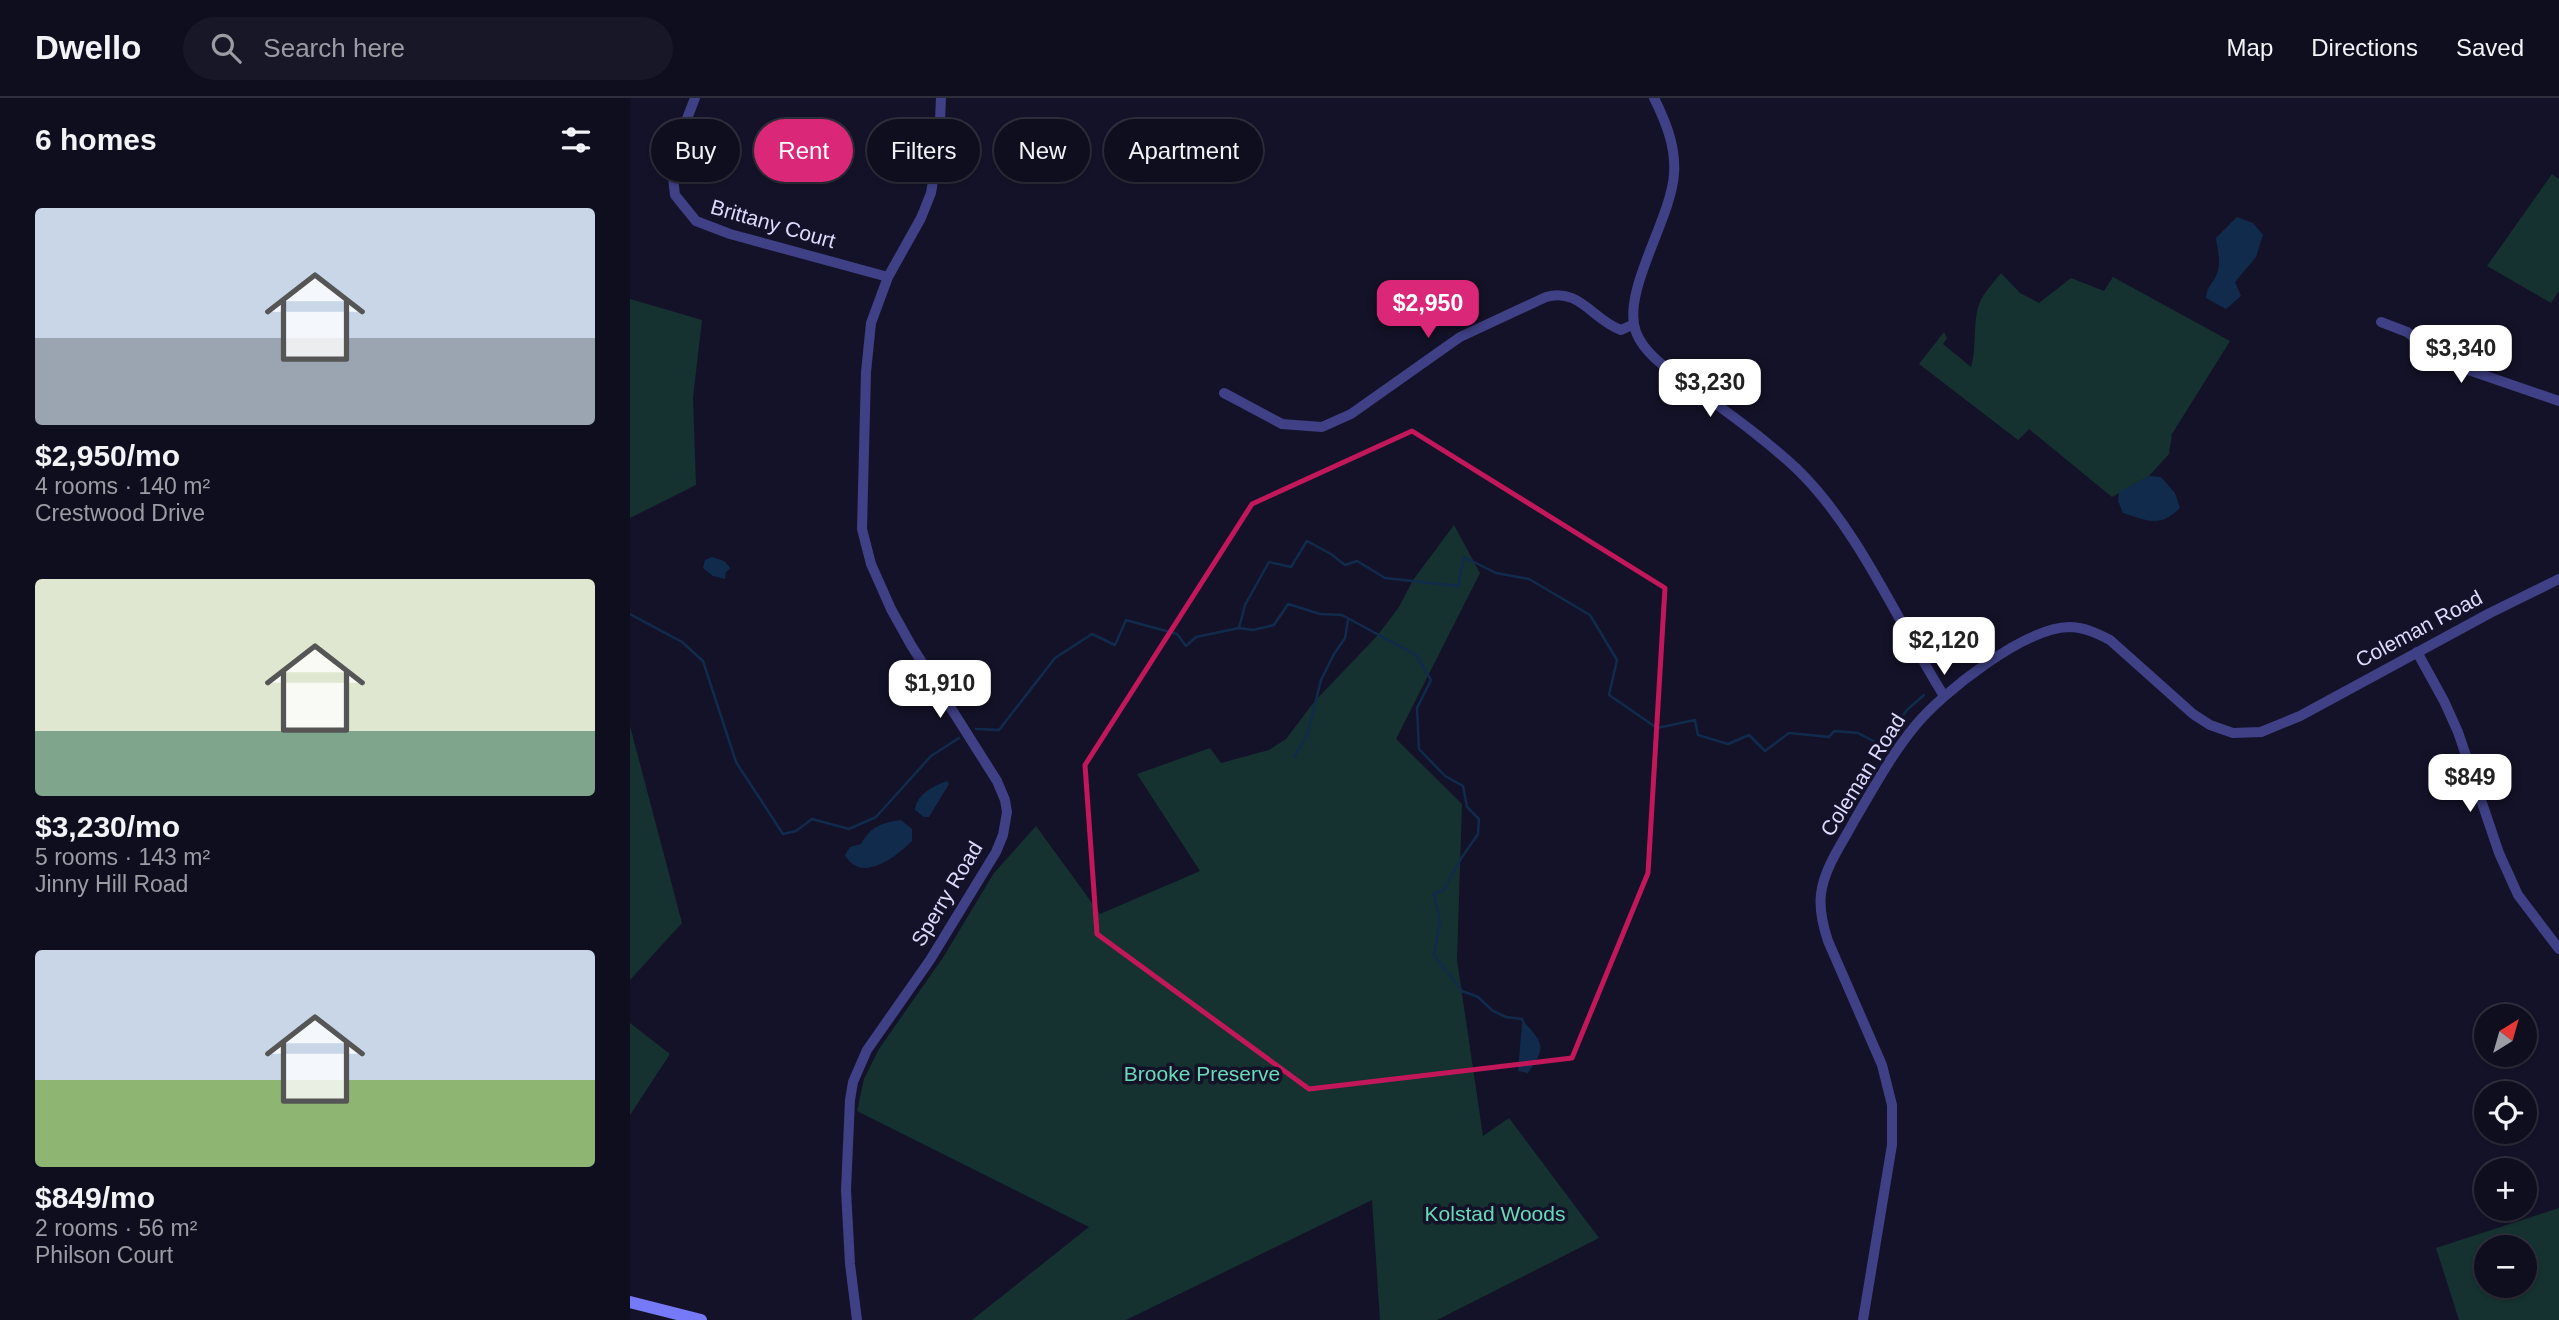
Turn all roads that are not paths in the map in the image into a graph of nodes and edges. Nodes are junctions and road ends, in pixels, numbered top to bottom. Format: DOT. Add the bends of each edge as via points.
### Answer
graph roads {
  1 [pos="695,98"];
  2 [pos="941,98"];
  3 [pos="1654,98"];
  4 [pos="888,277"];
  5 [pos="2381,322"];
  6 [pos="1634,324"];
  7 [pos="1224,393"];
  8 [pos="2559,401"];
  9 [pos="2559,579"];
  10 [pos="2417,652"];
  11 [pos="1944,696"];
  12 [pos="2559,950"];
  13 [pos="630,1302"];
  14 [pos="701,1320"];
  15 [pos="858,1320"];
  16 [pos="1863,1320"];
  1 -- 4 [label="street, Brittany Court" via="671,160 675,195 696,221"];
  2 -- 4 [label="street, Sperry Road" via="932,192"];
  3 -- 6 [label="street" via="1671,142 1674,175 1671,197 1636,294"];
  4 -- 15 [label="street, Sperry Road" via="871,323 867,357 861,508 865,545 891,609 997,781 1007,812 996,852 867,1051 853,1082 846,1190"];
  5 -- 8 [label="street" via="2407,332 2448,363"];
  6 -- 7 [label="street" via="1621,330 1574,298 1559,293 1546,297 1460,337 1351,414 1322,427 1282,424"];
  6 -- 11 [label="street" via="1651,354 1779,453 1813,487 1859,551"];
  9 -- 10 [label="street, Coleman Road"];
  10 -- 11 [label="street, Coleman Road" via="2300,716 2245,734 2223,731 2199,719 2110,640 2080,628 2056,628 2025,640"];
  10 -- 12 [label="street" via="2458,732 2518,895"];
  11 -- 16 [label="street, Coleman Road" via="1912,729 1889,763 1835,857 1821,894 1824,929 1882,1065 1892,1105 1892,1145"];
  13 -- 14 [label="street"];
}
